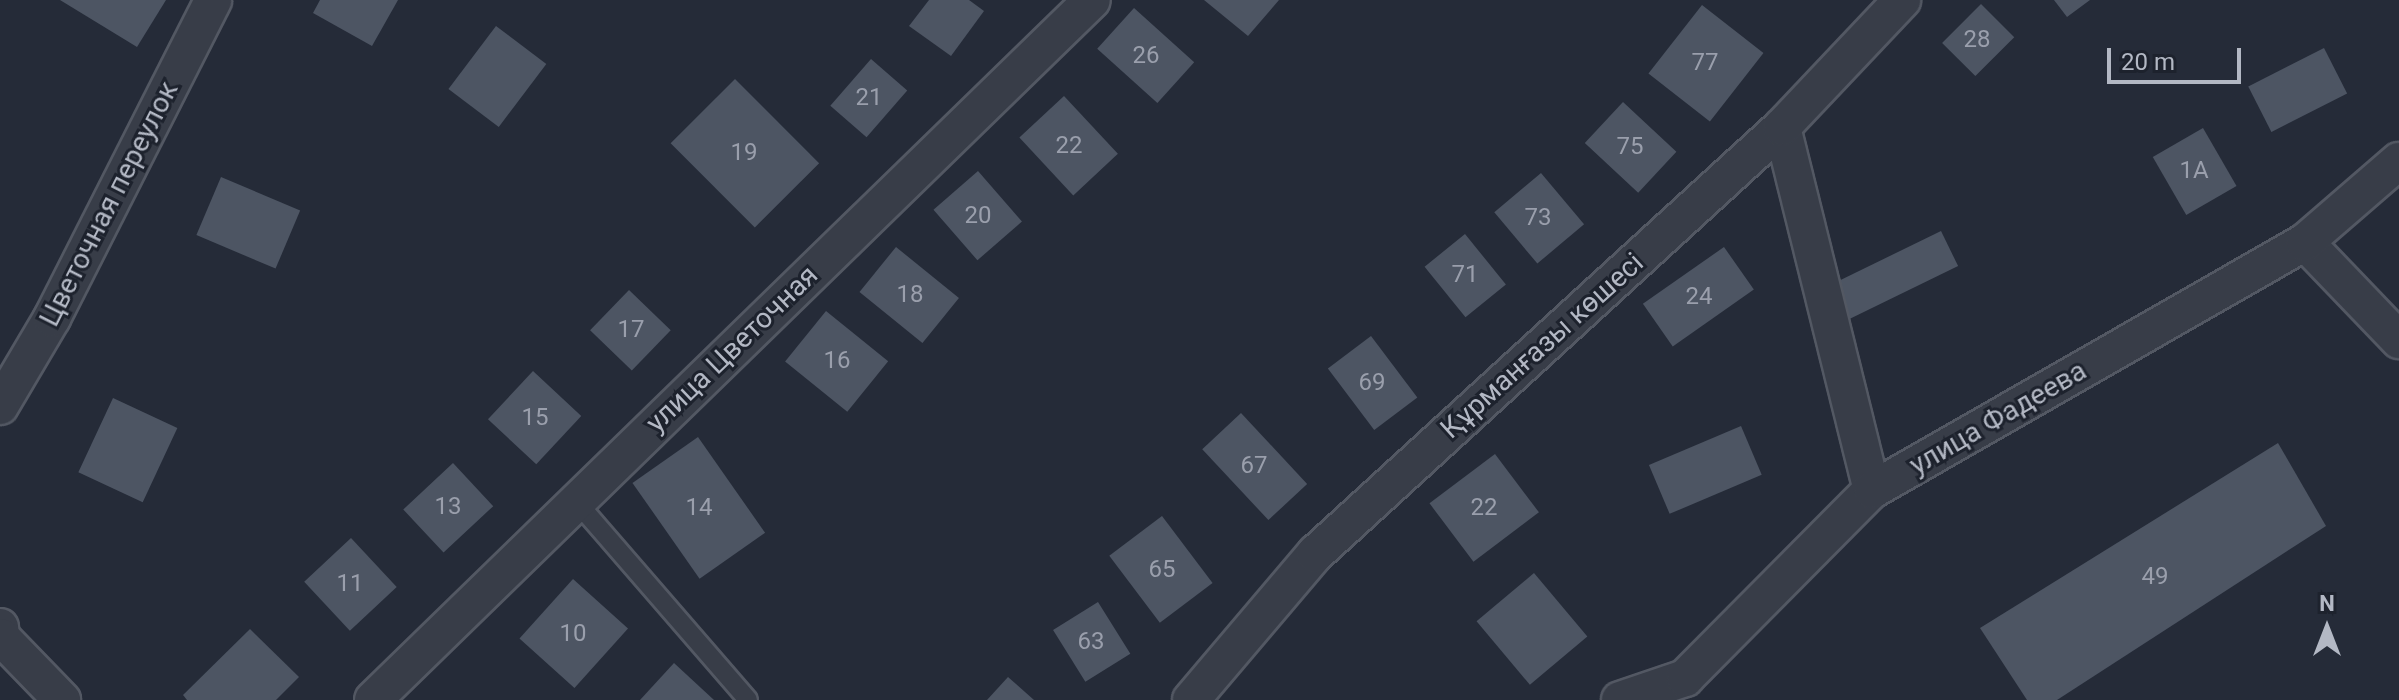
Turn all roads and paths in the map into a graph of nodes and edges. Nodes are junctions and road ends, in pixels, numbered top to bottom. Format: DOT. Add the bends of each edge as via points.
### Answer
graph roads {
  1 [pos="213,0"];
  2 [pos="1092,0"];
  3 [pos="1902,0"];
  4 [pos="1782,127"];
  5 [pos="2399,161"];
  6 [pos="2305,242"];
  7 [pos="2399,340"];
  8 [pos="0,406"];
  9 [pos="1872,490"];
  10 [pos="575,500"];
  11 [pos="0,627"];
  12 [pos="62,700"];
  13 [pos="373,700"];
  14 [pos="748,700"];
  15 [pos="1191,700"];
  16 [pos="1620,700"];
  1 -- 8 [label="street, Цветочная переулок" via="52,318"];
  2 -- 10 [label="street, улица Цветочная"];
  3 -- 4 [label="street, Құрманғазы көшесі"];
  4 -- 9 [label="street"];
  4 -- 15 [label="street, Құрманғазы көшесі" via="1315,554"];
  5 -- 6 [label="street, улица Фадеева"];
  6 -- 7 [label="street"];
  6 -- 9 [label="street, улица Фадеева"];
  9 -- 16 [label="street, улица Фадеева" via="1685,678"];
  10 -- 13 [label="street, улица Цветочная"];
  10 -- 14 [label="lane"];
  11 -- 12 [label="street" via="1,637"];
}
